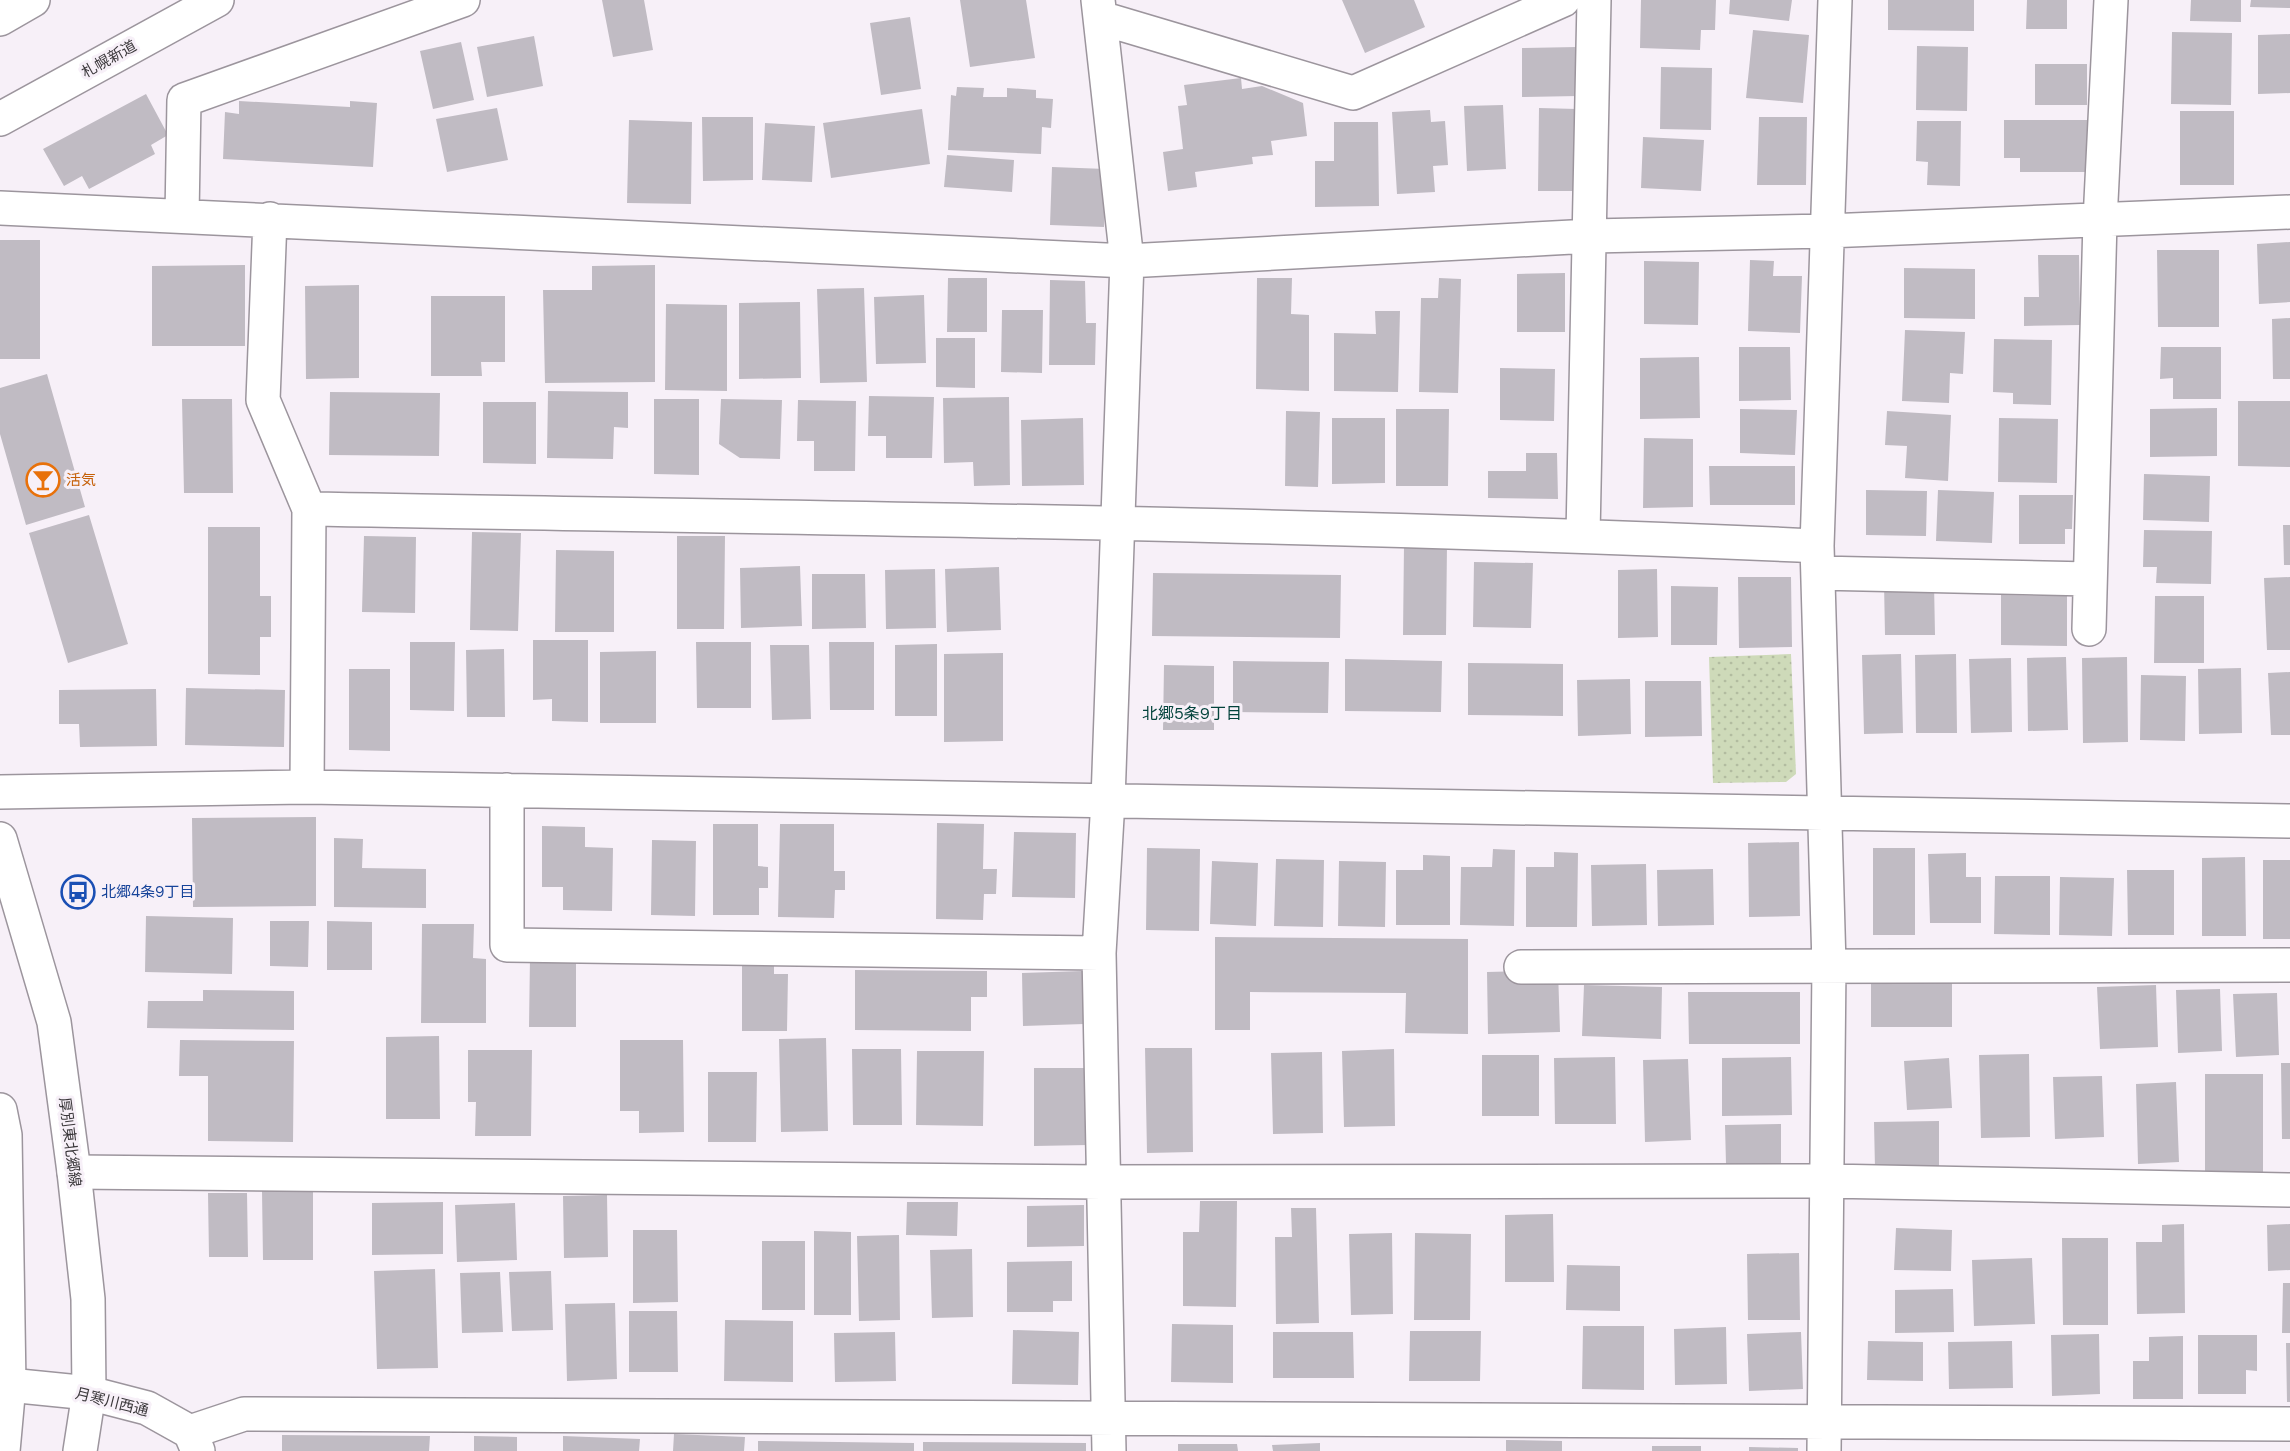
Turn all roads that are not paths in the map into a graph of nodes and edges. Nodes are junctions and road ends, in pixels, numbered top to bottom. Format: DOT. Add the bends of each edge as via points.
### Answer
graph roads {
  1 [pos="33,0"];
  2 [pos="218,0"];
  3 [pos="463,0"];
  4 [pos="1563,0"];
  5 [pos="1594,0"];
  6 [pos="1835,0"];
  7 [pos="2111,0"];
  8 [pos="1099,9"];
  9 [pos="0,19"];
  10 [pos="0,119"];
  11 [pos="0,208"];
  12 [pos="2290,212"];
  13 [pos="182,216"];
  14 [pos="270,219"];
  15 [pos="2100,221"];
  16 [pos="1827,231"];
  17 [pos="1592,236"];
  18 [pos="1127,261"];
  19 [pos="309,509"];
  20 [pos="1118,524"];
  21 [pos="1583,535"];
  22 [pos="1818,560"];
  23 [pos="2090,579"];
  24 [pos="2089,629"];
  25 [pos="307,787"];
  26 [pos="507,790"];
  27 [pos="0,792"];
  28 [pos="1108,800"];
  29 [pos="1824,813"];
  30 [pos="2290,821"];
  31 [pos="0,839"];
  32 [pos="1099,954"];
  33 [pos="1829,965"];
  34 [pos="2290,965"];
  35 [pos="1521,967"];
  36 [pos="2,1127"];
  37 [pos="74,1172"];
  38 [pos="1827,1181"];
  39 [pos="1102,1182"];
  40 [pos="2290,1190"];
  41 [pos="5,1384"];
  42 [pos="89,1393"];
  43 [pos="1109,1417"];
  44 [pos="2290,1424"];
  45 [pos="1824,1436"];
  46 [pos="194,1442"];
  47 [pos="3,1451"];
  48 [pos="80,1451"];
  49 [pos="1109,1451"];
  1 -- 9 [label="main road"];
  2 -- 10 [label="main road, 札幌新道"];
  3 -- 13 [label="main road" via="184,100"];
  4 -- 8 [label="main road" via="1353,93"];
  5 -- 17 [label="main road"];
  6 -- 16 [label="main road"];
  7 -- 15 [label="main road"];
  8 -- 18 [label="main road"];
  11 -- 13 [label="main road"];
  12 -- 15 [label="main road"];
  13 -- 14 [label="main road"];
  14 -- 18 [label="main road"];
  14 -- 19 [label="main road" via="263,400"];
  15 -- 16 [label="main road"];
  15 -- 23 [label="main road"];
  16 -- 17 [label="main road"];
  16 -- 22 [label="main road"];
  17 -- 18 [label="main road"];
  17 -- 21 [label="main road"];
  18 -- 20 [label="main road"];
  19 -- 20 [label="main road"];
  19 -- 25 [label="main road"];
  20 -- 21 [label="main road"];
  20 -- 28 [label="main road"];
  21 -- 22 [label="main road"];
  22 -- 23 [label="main road"];
  22 -- 29 [label="main road"];
  23 -- 24 [label="main road"];
  25 -- 26 [label="main road"];
  25 -- 27 [label="main road"];
  26 -- 28 [label="main road"];
  26 -- 32 [label="main road" via="507,945"];
  28 -- 29 [label="main road"];
  28 -- 32 [label="main road"];
  29 -- 30 [label="main road"];
  29 -- 33 [label="main road"];
  31 -- 37 [label="main road, 厚別東北郷線" via="54,1022"];
  32 -- 39 [label="main road"];
  33 -- 34 [label="main road"];
  33 -- 35 [label="main road"];
  33 -- 38 [label="main road"];
  36 -- 41 [label="main road"];
  37 -- 39 [label="main road"];
  37 -- 42 [label="main road, 厚別東北郷線" via="88,1299"];
  38 -- 39 [label="main road"];
  38 -- 40 [label="main road"];
  38 -- 45 [label="main road"];
  39 -- 43 [label="main road"];
  41 -- 42 [label="main road, 月寒川西通"];
  41 -- 47 [label="main road"];
  42 -- 46 [label="main road, 月寒川西通" via="147,1408"];
  42 -- 48 [label="main road, 厚別東北郷線"];
  43 -- 45 [label="main road"];
  43 -- 46 [label="main road" via="244,1414"];
  43 -- 49 [label="main road"];
  44 -- 45 [label="main road"];
}
